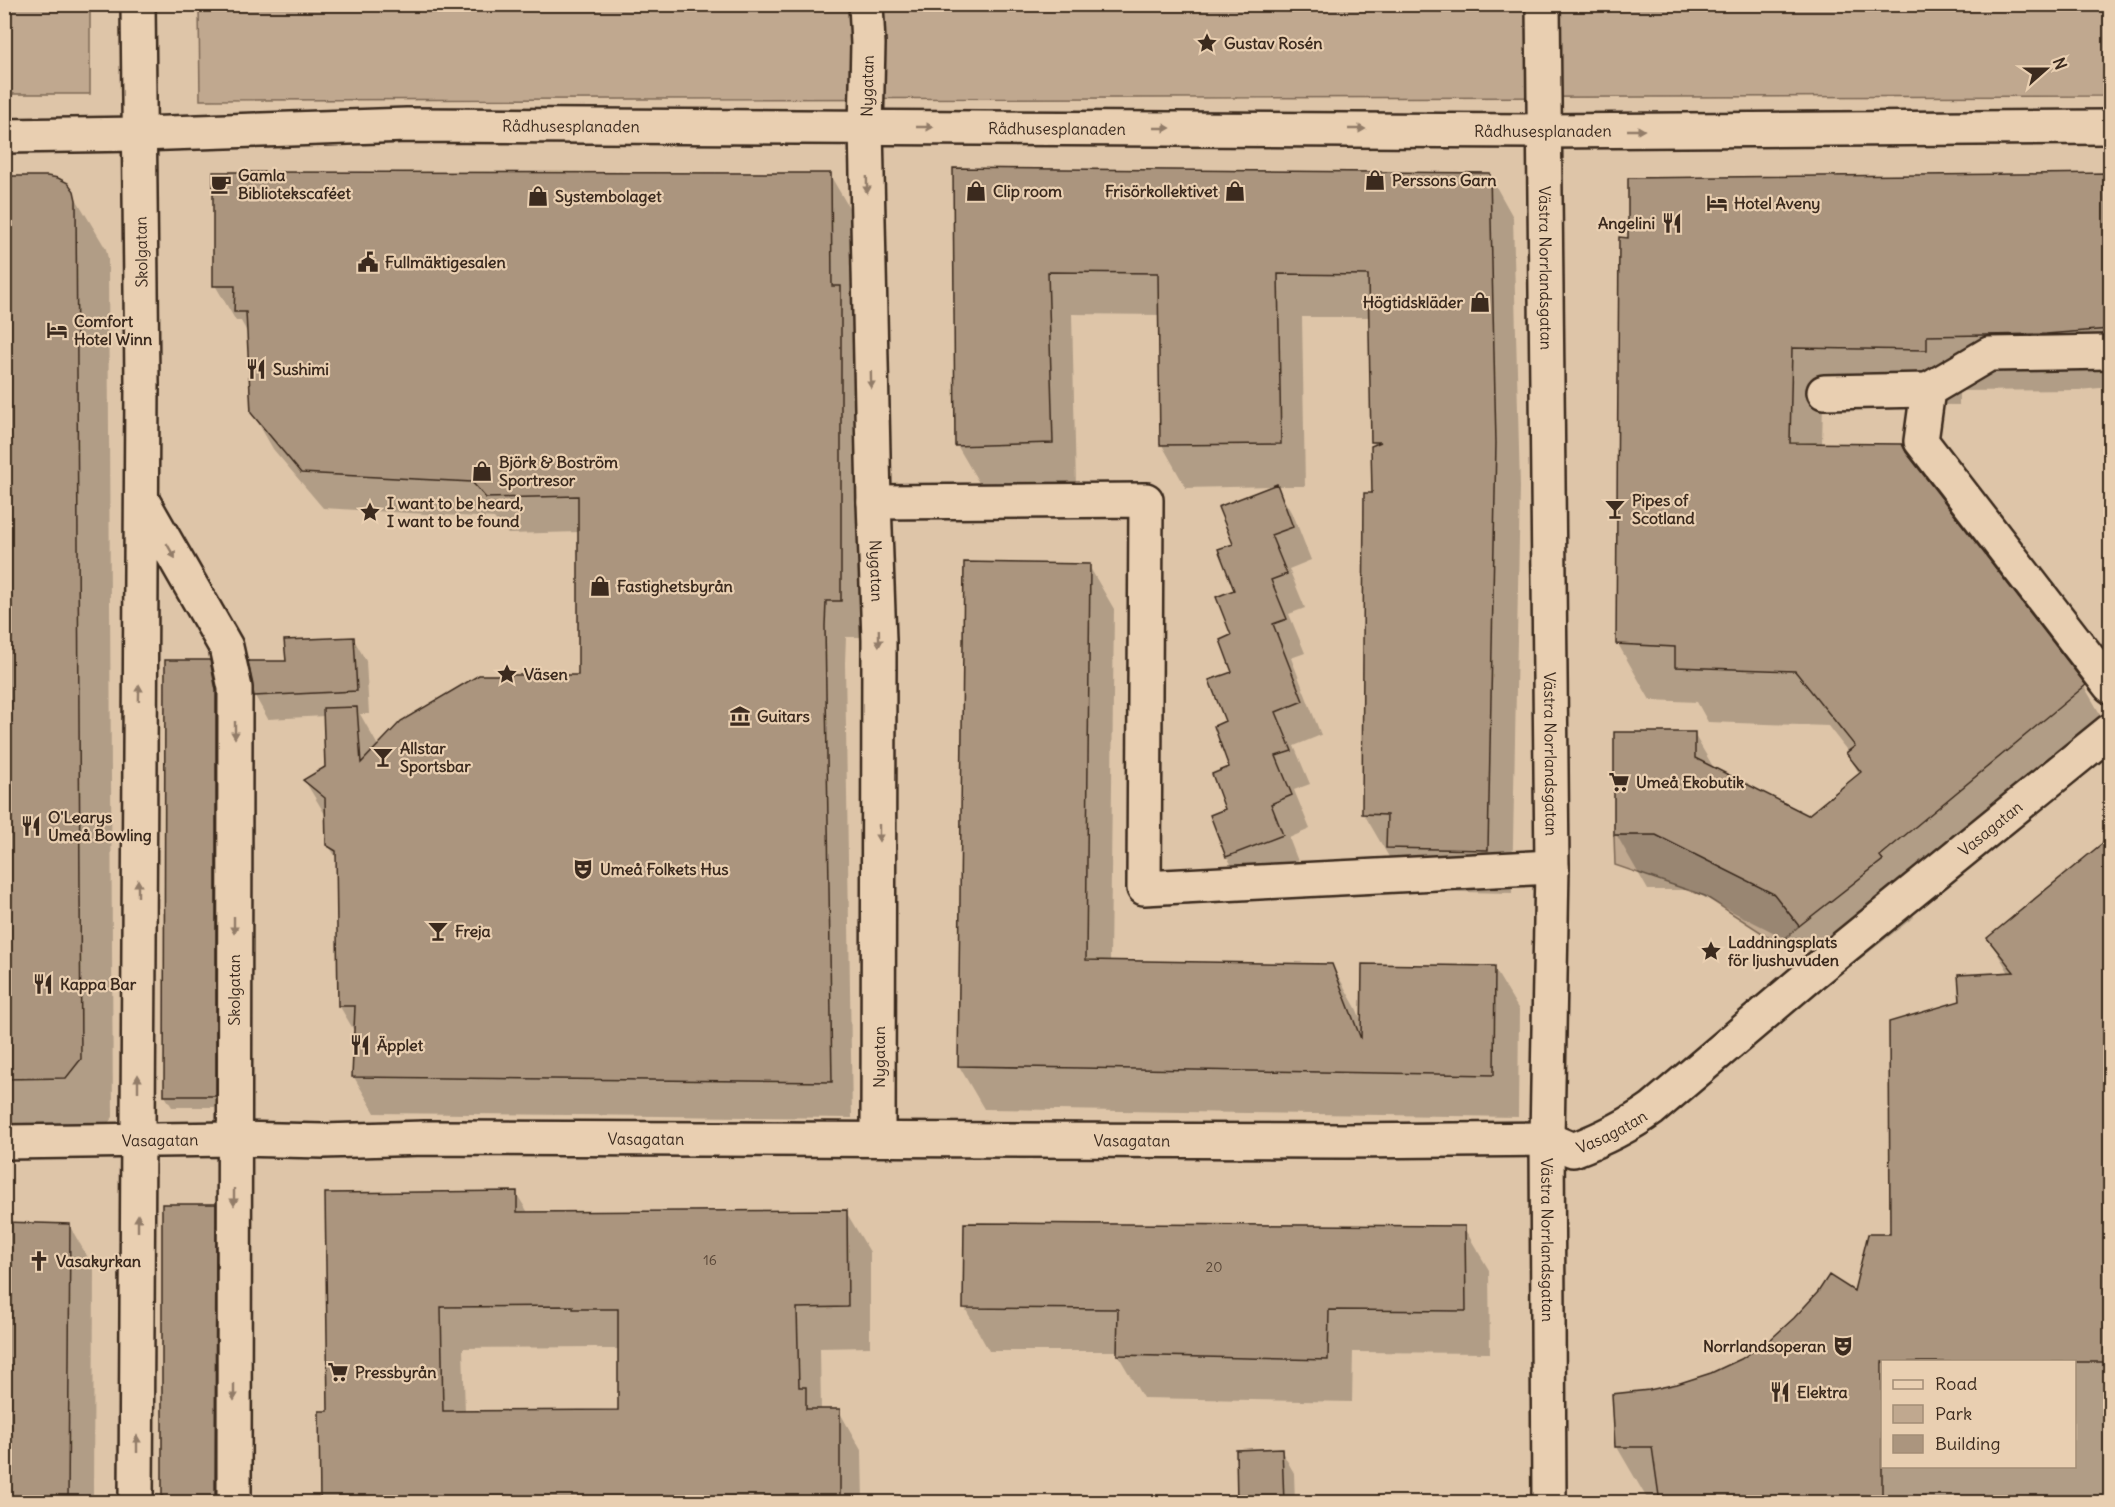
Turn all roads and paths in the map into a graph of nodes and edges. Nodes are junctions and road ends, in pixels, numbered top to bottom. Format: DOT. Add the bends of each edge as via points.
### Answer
graph roads {
  1 [pos="138,4"];
  2 [pos="866,4"];
  3 [pos="1543,4"];
  4 [pos="866,127"];
  5 [pos="2110,127"];
  6 [pos="1544,131"];
  7 [pos="140,134"];
  8 [pos="4,136"];
  9 [pos="2110,352"];
  10 [pos="1928,390"];
  11 [pos="1824,392"];
  12 [pos="142,500"];
  13 [pos="874,502"];
  14 [pos="2110,686"];
  15 [pos="2110,731"];
  16 [pos="1552,867"];
  17 [pos="878,1138"];
  18 [pos="234,1139"];
  19 [pos="1547,1139"];
  20 [pos="137,1141"];
  21 [pos="4,1143"];
  22 [pos="136,1503"];
  23 [pos="234,1503"];
  24 [pos="1549,1503"];
  1 -- 7 [label="street, Skolgatan"];
  2 -- 4 [label="street, Nygatan"];
  3 -- 6 [label="street, Västra Norrlandsgatan"];
  4 -- 6 [label="street, Rådhusesplanaden, one-way"];
  4 -- 7 [label="street, Rådhusesplanaden" via="407,125"];
  4 -- 13 [label="street, Nygatan, one-way"];
  6 -- 5 [label="street, Rådhusesplanaden, one-way"];
  6 -- 16 [label="street, Västra Norrlandsgatan"];
  7 -- 8 [label="street, Rådhusesplanaden"];
  7 -- 12 [label="street, Skolgatan"];
  9 -- 10 [label="street" via="1989,354"];
  10 -- 11 [label="street"];
  10 -- 14 [label="street" via="1921,441"];
  12 -- 18 [label="street, Skolgatan, one-way" via="225,647 235,688"];
  20 -- 12 [label="street, Skolgatan, one-way"];
  13 -- 16 [label="street" via="1146,500 1144,888"];
  13 -- 17 [label="street, Nygatan, one-way" via="879,640"];
  15 -- 19 [label="street, Vasagatan" via="1652,1109 1627,1127 1573,1150"];
  16 -- 19 [label="street, Västra Norrlandsgatan"];
  17 -- 18 [label="street, Vasagatan"];
  17 -- 19 [label="street, Vasagatan"];
  18 -- 20 [label="street, Vasagatan"];
  18 -- 23 [label="street, Skolgatan, one-way"];
  19 -- 24 [label="street, Västra Norrlandsgatan"];
  20 -- 21 [label="street, Vasagatan"];
  22 -- 20 [label="street, Skolgatan, one-way"];
}
